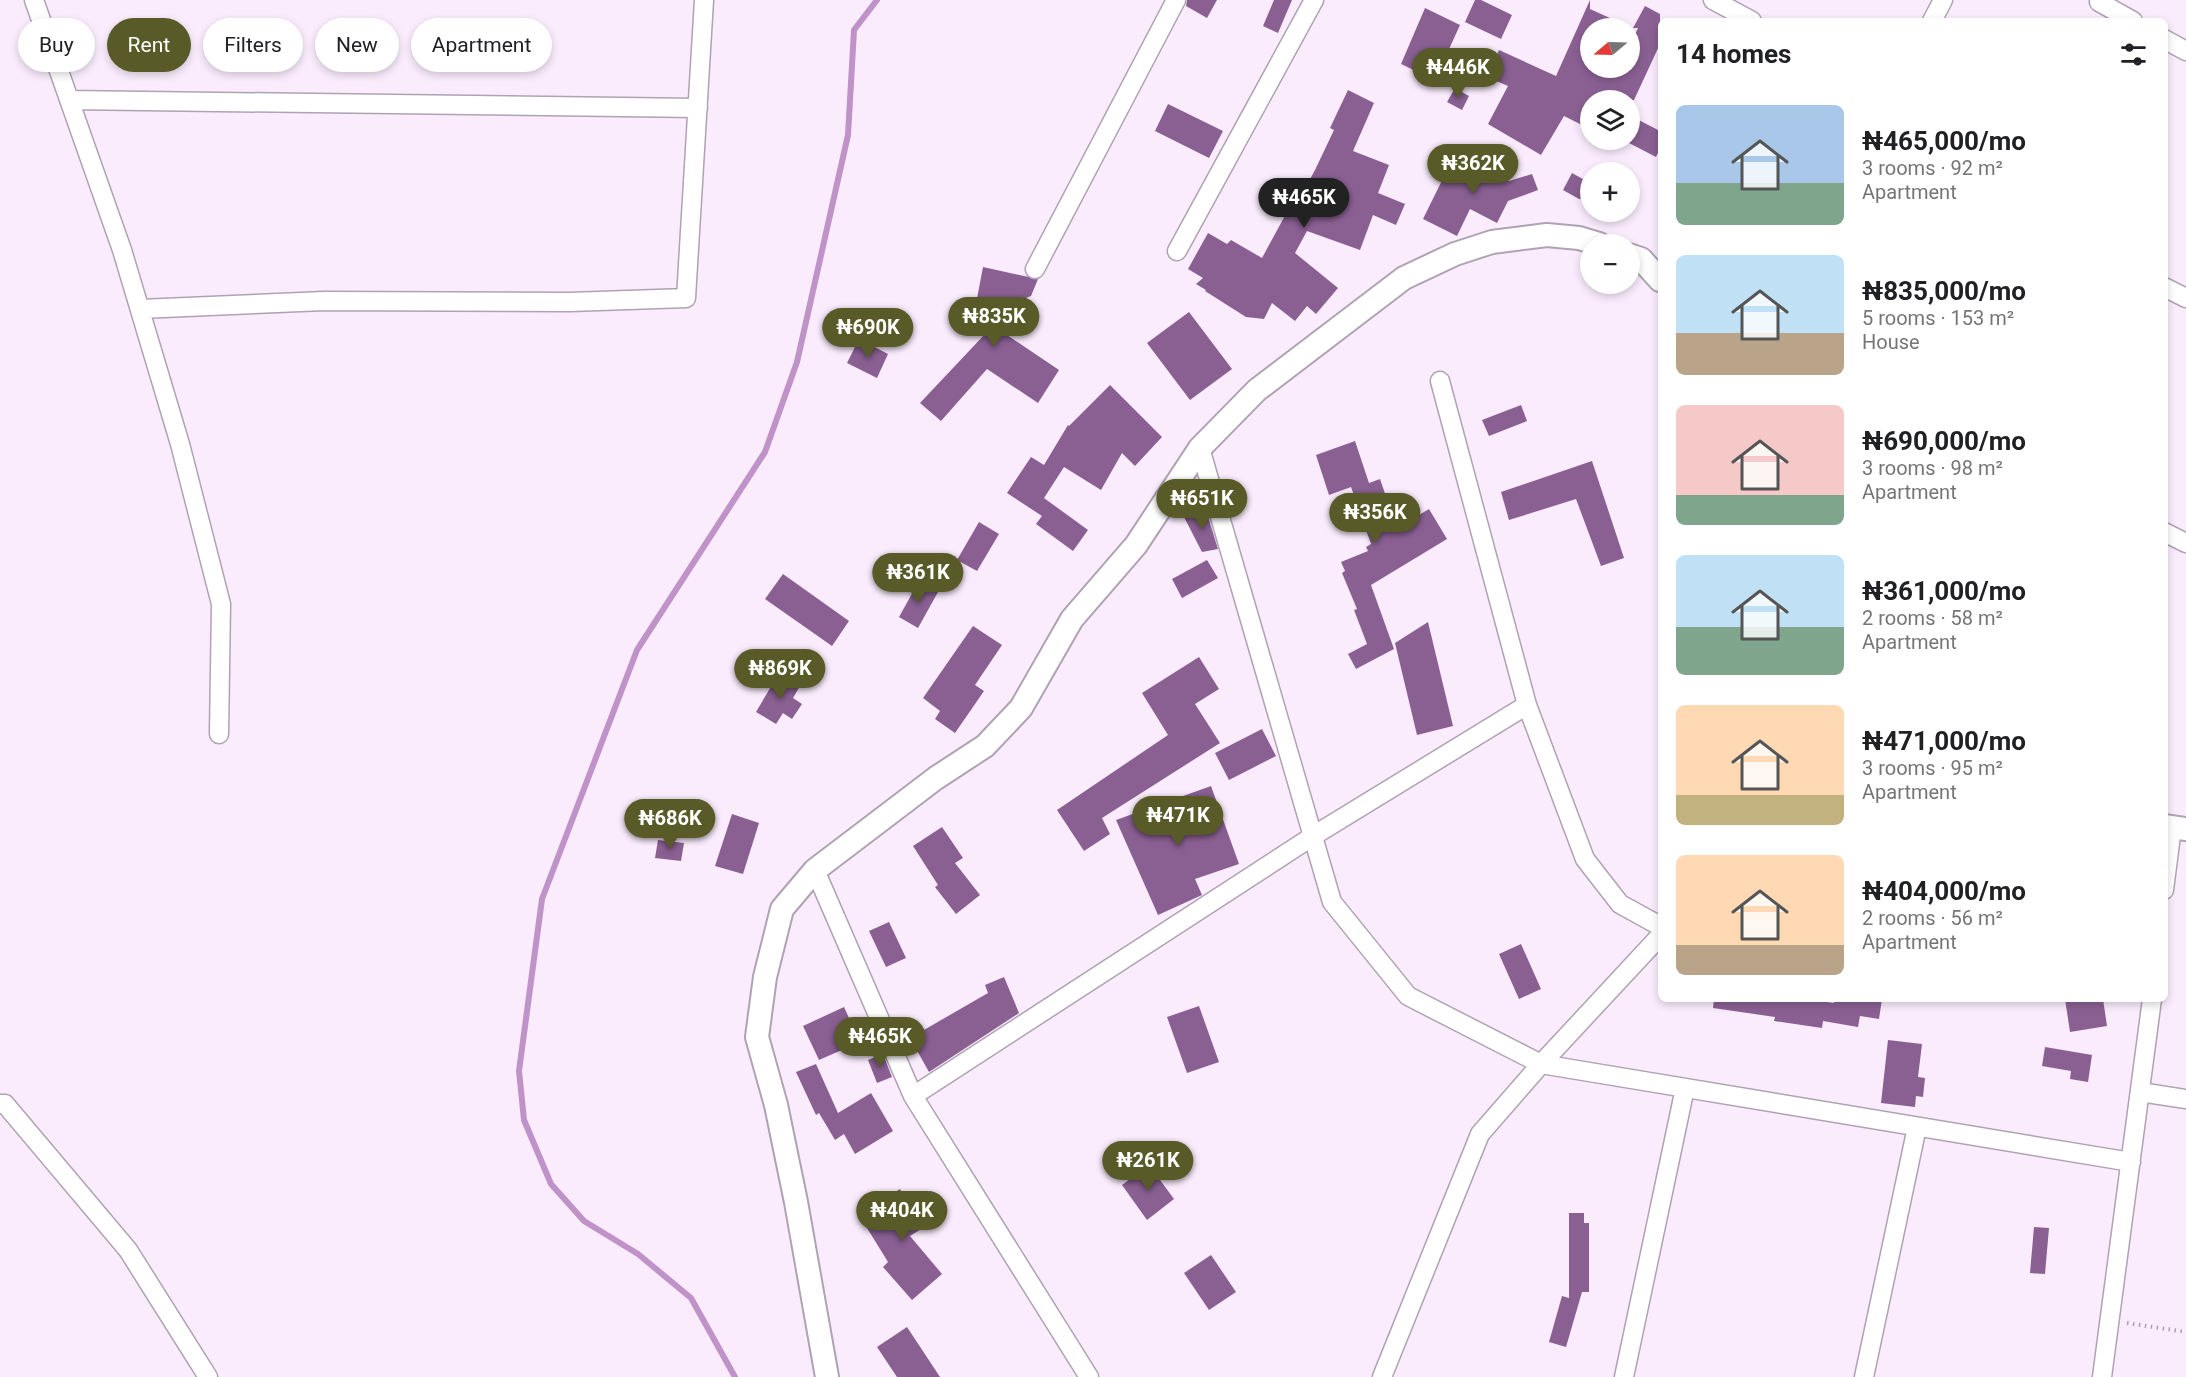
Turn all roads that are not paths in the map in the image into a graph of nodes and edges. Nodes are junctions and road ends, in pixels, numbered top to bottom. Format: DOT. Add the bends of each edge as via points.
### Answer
graph roads {
  1 [pos="34,0"];
  2 [pos="704,0"];
  3 [pos="1176,0"];
  4 [pos="1314,0"];
  5 [pos="1713,0"];
  6 [pos="1944,0"];
  7 [pos="2099,2"];
  8 [pos="1746,18"];
  9 [pos="1934,18"];
  10 [pos="2128,18"];
  11 [pos="2168,41"];
  12 [pos="2186,51"];
  13 [pos="69,100"];
  14 [pos="698,108"];
  15 [pos="1580,238"];
  16 [pos="1177,251"];
  17 [pos="1640,259"];
  18 [pos="1035,269"];
  19 [pos="1658,278"];
  20 [pos="2168,289"];
  21 [pos="2186,298"];
  22 [pos="140,309"];
  23 [pos="1440,381"];
  24 [pos="1200,448"];
  25 [pos="2168,534"];
  26 [pos="2186,543"];
  27 [pos="1527,705"];
  28 [pos="219,734"];
  29 [pos="2174,827"];
  30 [pos="1313,836"];
  31 [pos="2168,865"];
  32 [pos="815,870"];
  33 [pos="1658,925"];
  34 [pos="1658,938"];
  35 [pos="2151,1002"];
  36 [pos="1541,1064"];
  37 [pos="1685,1088"];
  38 [pos="2140,1092"];
  39 [pos="913,1096"];
  40 [pos="2186,1099"];
  41 [pos="2,1102"];
  42 [pos="1917,1126"];
  43 [pos="2131,1162"];
  44 [pos="208,1377"];
  45 [pos="827,1377"];
  46 [pos="1089,1377"];
  47 [pos="1382,1377"];
  48 [pos="1624,1377"];
  49 [pos="1864,1377"];
  50 [pos="2102,1377"];
  1 -- 13 [label="street"];
  2 -- 14 [label="street"];
  3 -- 18 [label="street"];
  4 -- 16 [label="street"];
  5 -- 8 [label="street"];
  6 -- 9 [label="street"];
  7 -- 10 [label="street"];
  11 -- 12 [label="street"];
  13 -- 14 [label="street"];
  13 -- 22 [label="street"];
  14 -- 22 [label="street" via="686,298 570,302 324,301"];
  15 -- 24 [label="street" via="1547,235 1492,242 1404,278 1257,390"];
  17 -- 19 [label="street"];
  20 -- 21 [label="street"];
  22 -- 28 [label="street" via="221,604"];
  23 -- 27 [label="street"];
  24 -- 30 [label="street"];
  24 -- 32 [label="street" via="1136,545 1072,619 1021,708 985,746 936,778"];
  25 -- 26 [label="street"];
  27 -- 30 [label="street"];
  27 -- 33 [label="street" via="1585,859 1620,904"];
  29 -- 31 [label="street"];
  30 -- 36 [label="street" via="1332,902 1408,996"];
  30 -- 39 [label="street"];
  32 -- 39 [label="street"];
  32 -- 45 [label="street" via="782,909 765,977 757,1037 796,1202"];
  34 -- 36 [label="street"];
  35 -- 38 [label="street"];
  36 -- 37 [label="street"];
  36 -- 47 [label="street" via="1480,1134"];
  37 -- 42 [label="street"];
  37 -- 48 [label="street"];
  38 -- 40 [label="street"];
  38 -- 43 [label="street"];
  39 -- 46 [label="street"];
  41 -- 44 [label="street" via="128,1250"];
  42 -- 43 [label="street"];
  42 -- 49 [label="street"];
  43 -- 50 [label="street"];
}
